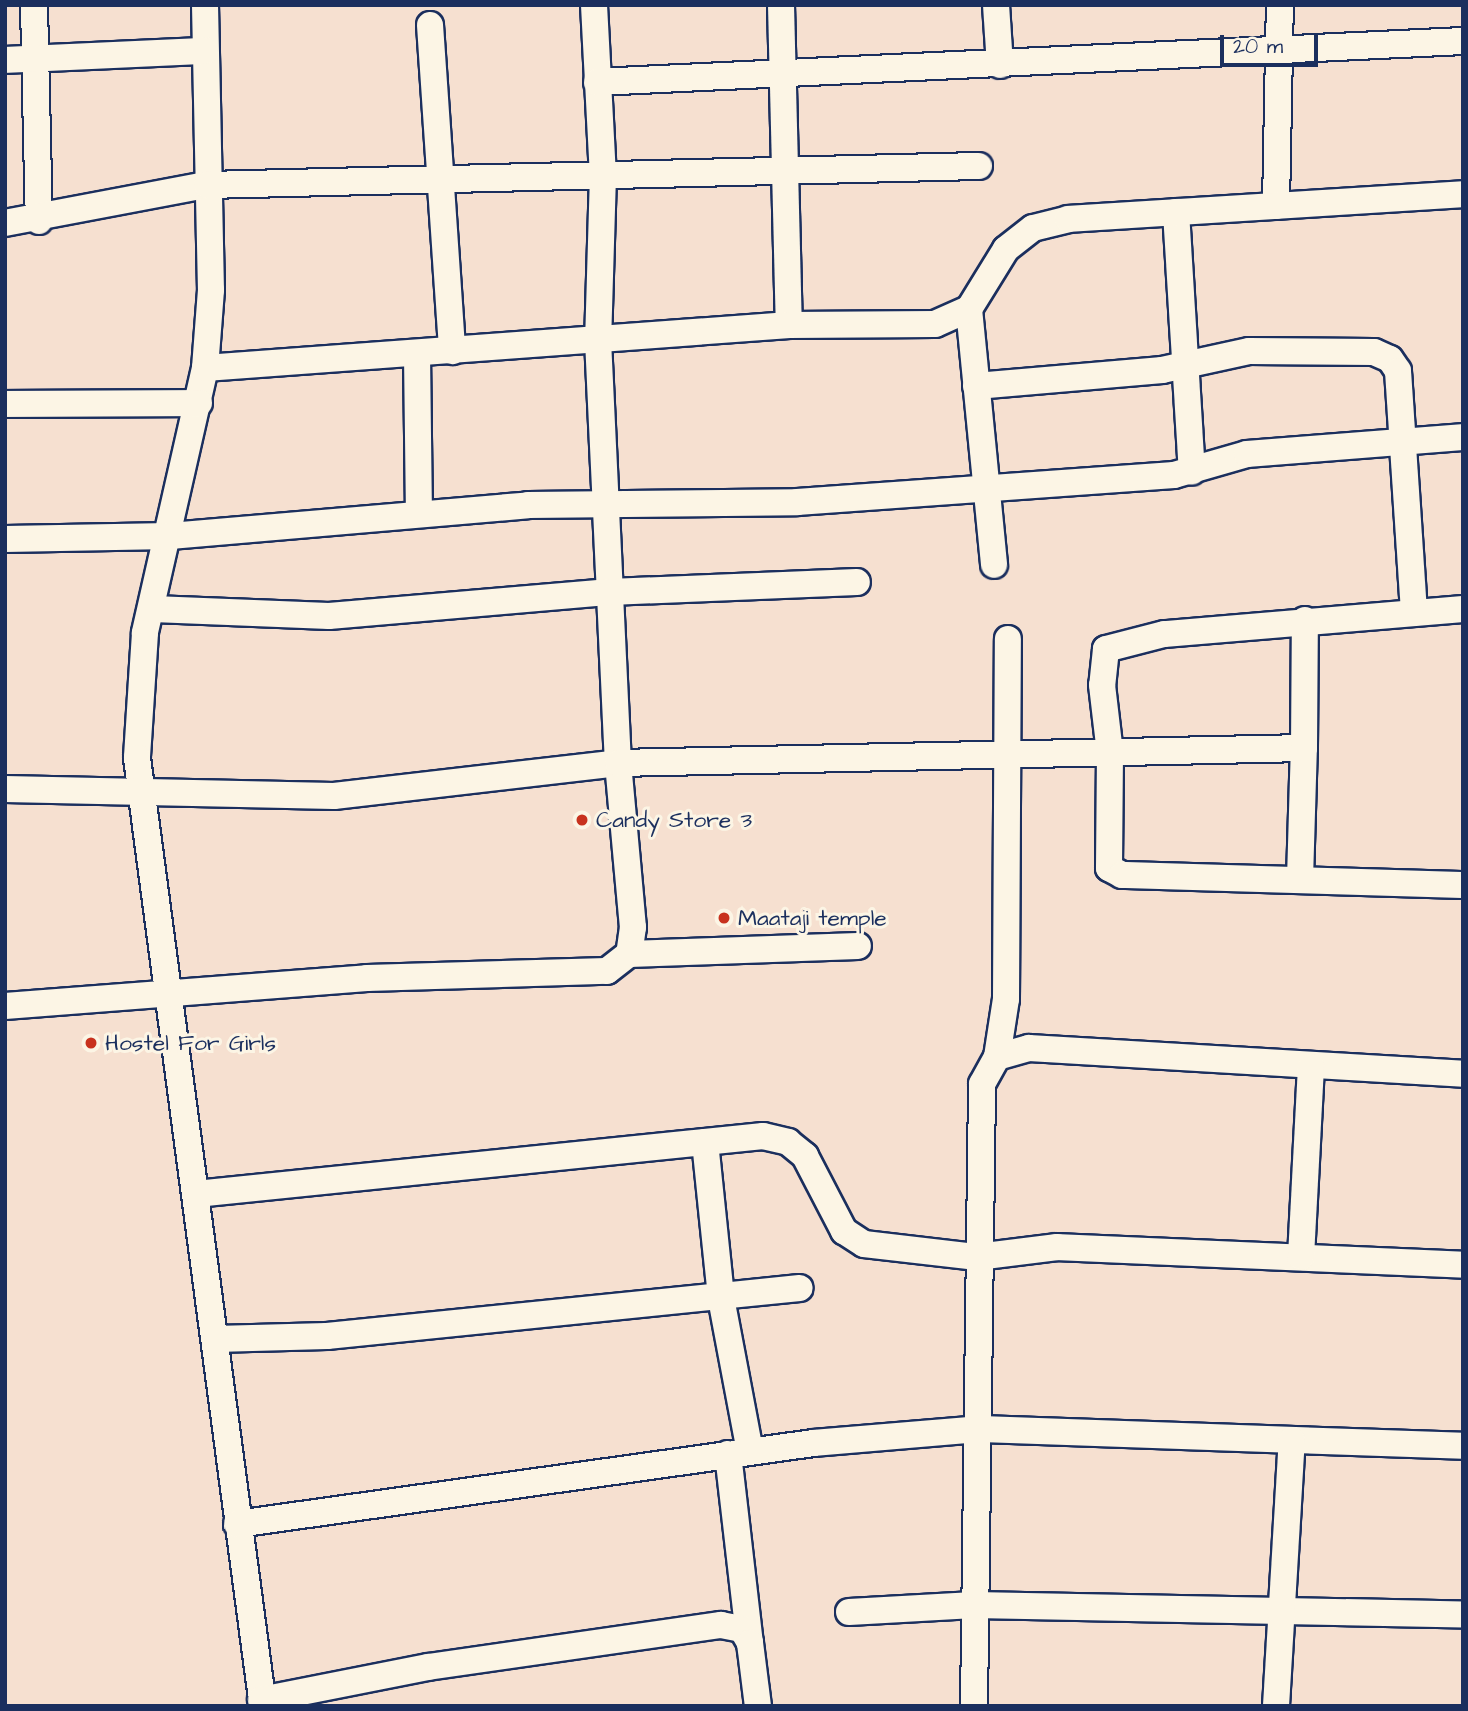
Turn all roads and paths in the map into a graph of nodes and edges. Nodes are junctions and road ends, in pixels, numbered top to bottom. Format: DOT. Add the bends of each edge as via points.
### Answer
graph roads {
  1 [pos="34,5"];
  2 [pos="205,5"];
  3 [pos="594,5"];
  4 [pos="781,5"];
  5 [pos="996,5"];
  6 [pos="1280,5"];
  7 [pos="430,25"];
  8 [pos="1463,41"];
  9 [pos="205,51"];
  10 [pos="1279,51"];
  11 [pos="37,59"];
  12 [pos="5,60"];
  13 [pos="1000,65"];
  14 [pos="783,76"];
  15 [pos="597,82"];
  16 [pos="979,166"];
  17 [pos="787,168"];
  18 [pos="603,174"];
  19 [pos="440,176"];
  20 [pos="207,185"];
  21 [pos="1463,194"];
  22 [pos="1276,205"];
  23 [pos="1176,212"];
  24 [pos="39,221"];
  25 [pos="5,223"];
  26 [pos="969,309"];
  27 [pos="789,325"];
  28 [pos="598,340"];
  29 [pos="452,351"];
  30 [pos="417,354"];
  31 [pos="1185,364"];
  32 [pos="205,368"];
  33 [pos="976,386"];
  34 [pos="199,403"];
  35 [pos="5,404"];
  36 [pos="1463,437"];
  37 [pos="1403,441"];
  38 [pos="1192,472"];
  39 [pos="986,487"];
  40 [pos="606,503"];
  41 [pos="419,514"];
  42 [pos="170,536"];
  43 [pos="5,539"];
  44 [pos="994,565"];
  45 [pos="857,582"];
  46 [pos="610,592"];
  47 [pos="153,609"];
  48 [pos="1463,609"];
  49 [pos="1413,612"];
  50 [pos="1305,620"];
  51 [pos="1008,639"];
  52 [pos="1304,748"];
  53 [pos="1110,753"];
  54 [pos="1009,756"];
  55 [pos="618,763"];
  56 [pos="5,789"];
  57 [pos="139,796"];
  58 [pos="1300,879"];
  59 [pos="1463,885"];
  60 [pos="858,946"];
  61 [pos="629,954"];
  62 [pos="172,995"];
  63 [pos="5,1006"];
  64 [pos="997,1057"];
  65 [pos="1311,1067"];
  66 [pos="1463,1074"];
  67 [pos="705,1142"];
  68 [pos="197,1194"];
  69 [pos="977,1257"];
  70 [pos="1301,1257"];
  71 [pos="1463,1265"];
  72 [pos="800,1289"];
  73 [pos="721,1298"];
  74 [pos="215,1339"];
  75 [pos="981,1429"];
  76 [pos="1292,1440"];
  77 [pos="1463,1446"];
  78 [pos="739,1453"];
  79 [pos="237,1524"];
  80 [pos="974,1605"];
  81 [pos="849,1612"];
  82 [pos="1282,1612"];
  83 [pos="1463,1614"];
  84 [pos="750,1643"];
  85 [pos="262,1703"];
  86 [pos="758,1706"];
  87 [pos="974,1706"];
  88 [pos="1276,1706"];
  1 -- 11 [label="street"];
  2 -- 9 [label="street"];
  3 -- 15 [label="street"];
  4 -- 14 [label="street"];
  5 -- 13 [label="street"];
  6 -- 10 [label="street"];
  7 -- 19 [label="street"];
  8 -- 10 [label="street"];
  9 -- 11 [label="street"];
  9 -- 20 [label="street"];
  10 -- 13 [label="street"];
  10 -- 22 [label="street"];
  11 -- 12 [label="street"];
  11 -- 24 [label="street"];
  13 -- 14 [label="street"];
  14 -- 15 [label="street"];
  14 -- 17 [label="street"];
  15 -- 18 [label="street"];
  16 -- 17 [label="street"];
  17 -- 18 [label="street"];
  17 -- 27 [label="street"];
  18 -- 19 [label="street"];
  18 -- 28 [label="street"];
  19 -- 20 [label="street"];
  19 -- 29 [label="street"];
  20 -- 24 [label="street"];
  20 -- 32 [label="street" via="211,290"];
  21 -- 22 [label="street"];
  22 -- 23 [label="street"];
  23 -- 26 [label="street" via="1032,228 1006,249"];
  23 -- 31 [label="street"];
  24 -- 25 [label="street"];
  26 -- 27 [label="street" via="935,324"];
  26 -- 33 [label="street"];
  27 -- 28 [label="street"];
  28 -- 29 [label="street"];
  28 -- 40 [label="street"];
  29 -- 30 [label="street"];
  30 -- 32 [label="street"];
  30 -- 41 [label="street"];
  31 -- 33 [label="street"];
  31 -- 37 [label="street" via="1248,351 1374,352 1390,359 1398,371"];
  31 -- 38 [label="street"];
  32 -- 34 [label="street"];
  33 -- 39 [label="street"];
  34 -- 35 [label="street"];
  34 -- 42 [label="street"];
  36 -- 37 [label="street"];
  37 -- 38 [label="street" via="1247,454"];
  37 -- 49 [label="street"];
  38 -- 39 [label="street"];
  39 -- 40 [label="street" via="797,502"];
  39 -- 44 [label="street"];
  40 -- 41 [label="street"];
  40 -- 46 [label="street"];
  41 -- 42 [label="street"];
  42 -- 43 [label="street"];
  42 -- 47 [label="street"];
  45 -- 46 [label="street"];
  46 -- 47 [label="street" via="329,615"];
  46 -- 55 [label="street"];
  47 -- 57 [label="street" via="138,690"];
  48 -- 49 [label="street"];
  49 -- 50 [label="street"];
  50 -- 52 [label="street"];
  50 -- 53 [label="street" via="1215,626 1106,649 1102,685"];
  51 -- 54 [label="street"];
  52 -- 53 [label="street"];
  52 -- 58 [label="street"];
  53 -- 54 [label="street"];
  53 -- 58 [label="street" via="1110,868 1122,875"];
  54 -- 55 [label="street"];
  54 -- 64 [label="street" via="1006,999"];
  55 -- 57 [label="street" via="334,796"];
  55 -- 61 [label="street" via="633,927"];
  56 -- 57 [label="street"];
  57 -- 62 [label="street"];
  58 -- 59 [label="street"];
  60 -- 61 [label="street"];
  61 -- 62 [label="street" via="607,971 367,978"];
  62 -- 63 [label="street"];
  62 -- 68 [label="street"];
  64 -- 65 [label="street" via="1029,1048"];
  64 -- 69 [label="street" via="982,1084"];
  65 -- 66 [label="street"];
  65 -- 70 [label="street"];
  67 -- 68 [label="street"];
  67 -- 69 [label="street" via="764,1136 788,1142 805,1156 844,1231 863,1244"];
  67 -- 73 [label="street"];
  68 -- 74 [label="street"];
  69 -- 70 [label="street" via="1057,1247"];
  69 -- 75 [label="street"];
  70 -- 71 [label="street"];
  72 -- 73 [label="street"];
  73 -- 74 [label="street" via="340,1335"];
  73 -- 78 [label="street"];
  74 -- 79 [label="street"];
  75 -- 76 [label="street"];
  75 -- 78 [label="street"];
  75 -- 80 [label="street"];
  76 -- 77 [label="street"];
  76 -- 82 [label="street"];
  78 -- 79 [label="street"];
  78 -- 84 [label="street"];
  79 -- 85 [label="street"];
  80 -- 81 [label="street"];
  80 -- 82 [label="street"];
  80 -- 87 [label="street"];
  82 -- 83 [label="street"];
  82 -- 88 [label="street"];
  84 -- 85 [label="street" via="741,1629 721,1625 652,1632"];
  84 -- 86 [label="street"];
}
